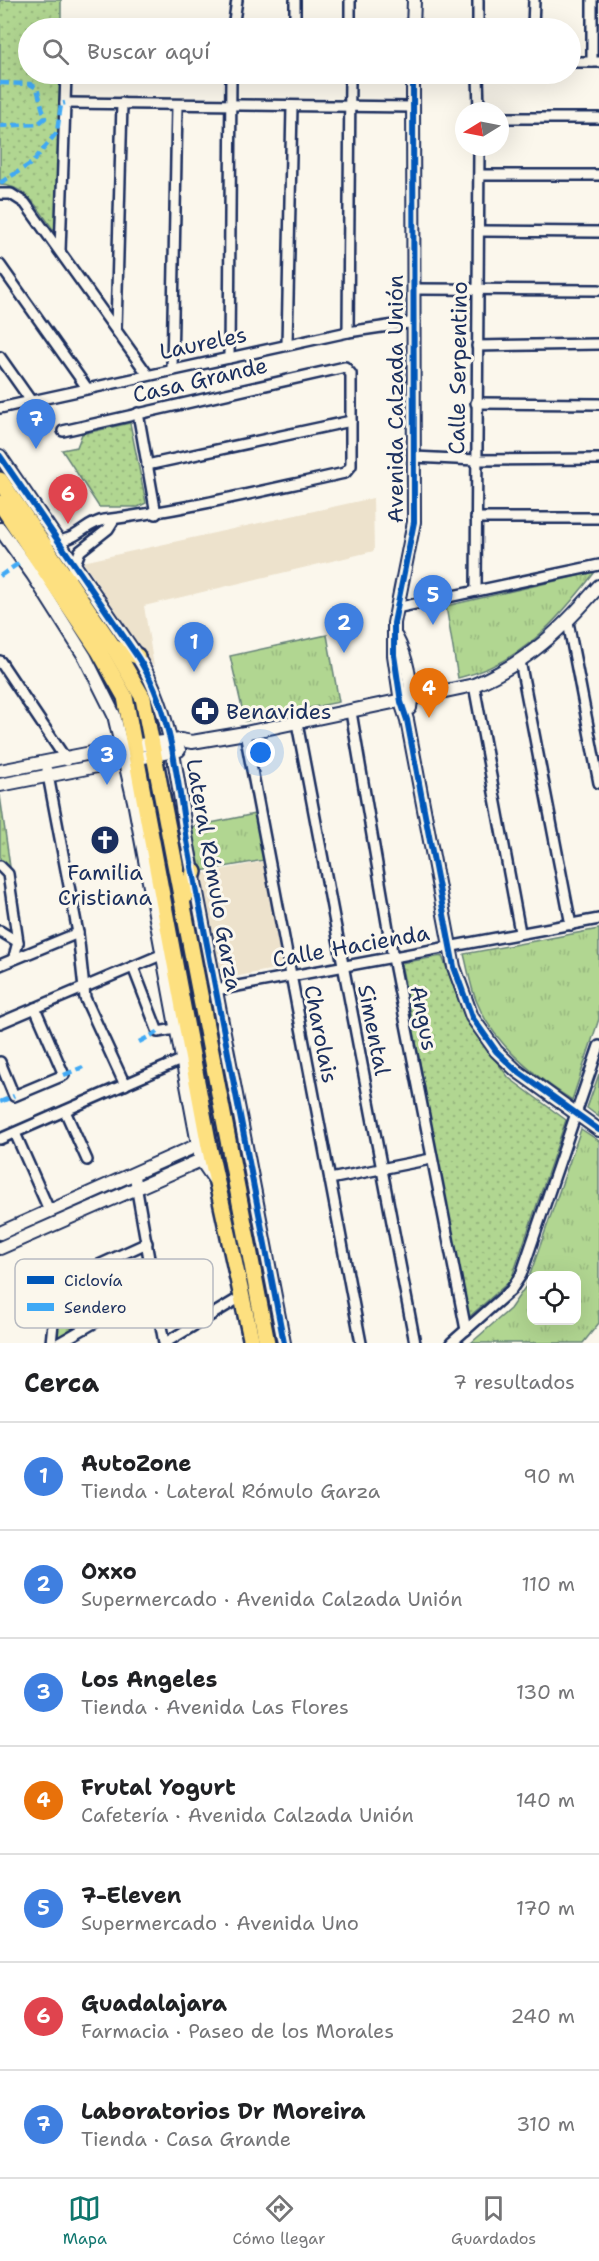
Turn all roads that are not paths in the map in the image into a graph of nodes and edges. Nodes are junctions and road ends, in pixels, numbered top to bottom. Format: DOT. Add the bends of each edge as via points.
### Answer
graph roads {
  1 [pos="237,0"];
  2 [pos="295,0"];
  3 [pos="350,0"];
  4 [pos="414,0"];
  5 [pos="478,0"];
  6 [pos="534,0"];
  7 [pos="592,0"];
  8 [pos="234,18"];
  9 [pos="295,18"];
  10 [pos="350,18"];
  11 [pos="414,18"];
  12 [pos="478,18"];
  13 [pos="533,18"];
  14 [pos="595,62"];
  15 [pos="66,84"];
  16 [pos="231,84"];
  17 [pos="350,84"];
  18 [pos="413,84"];
  19 [pos="478,84"];
  20 [pos="479,102"];
  21 [pos="65,103"];
  22 [pos="122,103"];
  23 [pos="232,104"];
  24 [pos="351,104"];
  25 [pos="177,105"];
  26 [pos="292,106"];
  27 [pos="413,106"];
  28 [pos="509,118"];
  29 [pos="599,118"];
  30 [pos="479,156"];
  31 [pos="479,175"];
  32 [pos="599,175"];
  33 [pos="0,194"];
  34 [pos="479,231"];
  35 [pos="599,232"];
  36 [pos="60,251"];
  37 [pos="0,266"];
  38 [pos="415,289"];
  39 [pos="478,289"];
  40 [pos="599,290"];
  41 [pos="415,322"];
  42 [pos="116,329"];
  43 [pos="348,332"];
  44 [pos="599,344"];
  45 [pos="287,345"];
  46 [pos="477,346"];
  47 [pos="0,357"];
  48 [pos="229,358"];
  49 [pos="172,369"];
  50 [pos="148,375"];
  51 [pos="87,388"];
  52 [pos="31,400"];
  53 [pos="476,403"];
  54 [pos="599,404"];
  55 [pos="0,408"];
  56 [pos="138,413"];
  57 [pos="351,421"];
  58 [pos="63,431"];
  59 [pos="0,456"];
  60 [pos="414,457"];
  61 [pos="599,459"];
  62 [pos="476,460"];
  63 [pos="147,465"];
  64 [pos="0,480"];
  65 [pos="0,503"];
  66 [pos="156,514"];
  67 [pos="476,518"];
  68 [pos="599,518"];
  69 [pos="113,521"];
  70 [pos="0,529"];
  71 [pos="38,537"];
  72 [pos="58,540"];
  73 [pos="36,558"];
  74 [pos="75,565"];
  75 [pos="599,565"];
  76 [pos="37,581"];
  77 [pos="63,586"];
  78 [pos="599,586"];
  79 [pos="476,589"];
  80 [pos="396,608"];
  81 [pos="568,622"];
  82 [pos="114,648"];
  83 [pos="137,656"];
  84 [pos="0,661"];
  85 [pos="520,661"];
  86 [pos="474,685"];
  87 [pos="406,701"];
  88 [pos="351,712"];
  89 [pos="297,723"];
  90 [pos="245,733"];
  91 [pos="172,746"];
  92 [pos="139,751"];
  93 [pos="66,759"];
  94 [pos="46,762"];
  95 [pos="1,769"];
  96 [pos="74,770"];
  97 [pos="47,775"];
  98 [pos="599,783"];
  99 [pos="0,785"];
  100 [pos="0,866"];
  101 [pos="194,872"];
  102 [pos="183,900"];
  103 [pos="599,919"];
  104 [pos="571,925"];
  105 [pos="0,931"];
  106 [pos="78,933"];
  107 [pos="520,933"];
  108 [pos="18,942"];
  109 [pos="450,947"];
  110 [pos="167,952"];
  111 [pos="14,957"];
  112 [pos="393,958"];
  113 [pos="0,965"];
  114 [pos="133,966"];
  115 [pos="343,967"];
  116 [pos="290,977"];
  117 [pos="84,986"];
  118 [pos="216,990"];
  119 [pos="35,1008"];
  120 [pos="0,1023"];
  121 [pos="175,1029"];
  122 [pos="599,1046"];
  123 [pos="211,1058"];
  124 [pos="181,1060"];
  125 [pos="0,1062"];
  126 [pos="125,1085"];
  127 [pos="65,1111"];
  128 [pos="576,1114"];
  129 [pos="599,1130"];
  130 [pos="15,1133"];
  131 [pos="0,1139"];
  132 [pos="203,1146"];
  133 [pos="431,1159"];
  134 [pos="87,1160"];
  135 [pos="201,1160"];
  136 [pos="381,1169"];
  137 [pos="134,1174"];
  138 [pos="330,1179"];
  139 [pos="217,1183"];
  140 [pos="137,1188"];
  141 [pos="49,1210"];
  142 [pos="0,1233"];
  143 [pos="244,1233"];
  144 [pos="147,1243"];
  145 [pos="0,1248"];
  146 [pos="112,1259"];
  147 [pos="149,1259"];
  148 [pos="241,1297"];
  149 [pos="213,1314"];
  150 [pos="53,1328"];
  151 [pos="85,1328"];
  152 [pos="162,1328"];
  153 [pos="190,1328"];
  154 [pos="466,1330"];
  155 [pos="51,1343"];
  156 [pos="59,1343"];
  157 [pos="165,1343"];
  158 [pos="252,1343"];
  159 [pos="267,1343"];
  160 [pos="284,1343"];
  161 [pos="361,1343"];
  162 [pos="415,1343"];
  163 [pos="452,1343"];
  1 -- 8 [label="street"];
  2 -- 9 [label="street"];
  3 -- 10 [label="street"];
  4 -- 11 [label="street"];
  5 -- 12 [label="street"];
  6 -- 13 [label="street"];
  7 -- 14 [label="street"];
  15 -- 21 [label="street"];
  16 -- 23 [label="street"];
  17 -- 24 [label="street"];
  18 -- 27 [label="street, Avenida Calzada Unión"];
  19 -- 20 [label="street"];
  21 -- 22 [label="street"];
  21 -- 36 [label="street"];
  22 -- 25 [label="street"];
  22 -- 42 [label="street"];
  23 -- 25 [label="street"];
  23 -- 26 [label="street"];
  23 -- 48 [label="street"];
  24 -- 26 [label="street"];
  24 -- 27 [label="street"];
  24 -- 43 [label="street"];
  25 -- 49 [label="street"];
  26 -- 45 [label="street"];
  27 -- 38 [label="street, Avenida Calzada Unión"];
  28 -- 29 [label="street"];
  30 -- 31 [label="street, Calle Serpentino"];
  31 -- 32 [label="street"];
  31 -- 34 [label="street, Calle Serpentino"];
  33 -- 36 [label="street" via="11,194 25,203"];
  34 -- 35 [label="street"];
  34 -- 39 [label="street, Calle Serpentino"];
  36 -- 42 [label="street"];
  37 -- 51 [label="street"];
  38 -- 39 [label="street"];
  38 -- 41 [label="street, Avenida Calzada Unión"];
  39 -- 40 [label="street"];
  39 -- 46 [label="street, Calle Serpentino"];
  41 -- 43 [label="street, Laureles"];
  41 -- 60 [label="street, Avenida Calzada Unión"];
  42 -- 50 [label="street"];
  43 -- 45 [label="street, Laureles"];
  44 -- 46 [label="street"];
  45 -- 48 [label="street, Laureles"];
  46 -- 53 [label="street, Calle Serpentino"];
  47 -- 52 [label="street"];
  48 -- 49 [label="street, Laureles"];
  49 -- 50 [label="street, Laureles"];
  50 -- 51 [label="street, Laureles"];
  51 -- 52 [label="street, Laureles"];
  52 -- 55 [label="street, Laureles"];
  53 -- 54 [label="street"];
  53 -- 62 [label="street, Calle Serpentino"];
  56 -- 57 [label="street, Casa Grande" via="345,367 351,374"];
  56 -- 58 [label="street, Casa Grande"];
  56 -- 63 [label="street"];
  57 -- 63 [label="street"];
  57 -- 66 [label="street" via="351,466 345,473"];
  59 -- 72 [label="street, Lateral Rómulo Garza"];
  60 -- 62 [label="street"];
  60 -- 80 [label="street, Avenida Calzada Unión" via="414,528"];
  61 -- 62 [label="street"];
  62 -- 67 [label="street, Calle Serpentino"];
  63 -- 66 [label="street"];
  64 -- 71 [label="main road"];
  65 -- 73 [label="main road"];
  66 -- 69 [label="street"];
  67 -- 68 [label="street"];
  67 -- 79 [label="street, Calle Serpentino"];
  69 -- 72 [label="street" via="101,521 78,535"];
  69 -- 74 [label="street" via="84,545"];
  70 -- 76 [label="street"];
  71 -- 72 [label="street"];
  71 -- 77 [label="main road"];
  72 -- 74 [label="street, Lateral Rómulo Garza"];
  73 -- 76 [label="main road"];
  73 -- 77 [label="main road"];
  74 -- 77 [label="street"];
  74 -- 83 [label="street, Lateral Rómulo Garza"];
  75 -- 79 [label="street"];
  76 -- 77 [label="main road"];
  76 -- 92 [label="street"];
  77 -- 82 [label="main road"];
  77 -- 92 [label="main road" via="120,684"];
  78 -- 81 [label="street"];
  79 -- 80 [label="street"];
  80 -- 87 [label="street, Avenida Calzada Unión" via="394,655"];
  81 -- 85 [label="street"];
  81 -- 98 [label="street"];
  82 -- 83 [label="main road"];
  82 -- 92 [label="main road" via="139,688"];
  83 -- 91 [label="street, Lateral Rómulo Garza" via="153,680"];
  84 -- 93 [label="street"];
  85 -- 86 [label="street"];
  85 -- 104 [label="street"];
  86 -- 87 [label="street"];
  86 -- 107 [label="street"];
  87 -- 88 [label="street"];
  87 -- 109 [label="street, Avenida Calzada Unión"];
  88 -- 89 [label="street"];
  88 -- 112 [label="street, Angus"];
  89 -- 90 [label="street"];
  89 -- 115 [label="street, Simental"];
  90 -- 91 [label="street"];
  90 -- 116 [label="street, Charolais"];
  91 -- 92 [label="street"];
  91 -- 101 [label="street, Lateral Rómulo Garza"];
  92 -- 93 [label="street"];
  92 -- 96 [label="street"];
  92 -- 102 [label="main road"];
  92 -- 110 [label="main road"];
  93 -- 94 [label="street"];
  93 -- 96 [label="street"];
  94 -- 95 [label="street"];
  94 -- 97 [label="street"];
  96 -- 97 [label="street"];
  97 -- 99 [label="street"];
  97 -- 106 [label="street"];
  100 -- 108 [label="street" via="8,874"];
  101 -- 102 [label="main road"];
  101 -- 118 [label="street, Lateral Rómulo Garza"];
  102 -- 123 [label="main road"];
  103 -- 104 [label="street, Calle Hacienda"];
  104 -- 107 [label="street, Calle Hacienda"];
  105 -- 108 [label="street"];
  106 -- 111 [label="street"];
  106 -- 117 [label="street"];
  107 -- 109 [label="street, Calle Hacienda"];
  108 -- 111 [label="street"];
  109 -- 112 [label="street, Calle Hacienda"];
  109 -- 128 [label="street, Avenida Calzada Unión" via="468,1006 489,1042 529,1083"];
  110 -- 114 [label="street"];
  110 -- 121 [label="street"];
  110 -- 132 [label="main road"];
  111 -- 113 [label="street"];
  112 -- 115 [label="street, Calle Hacienda"];
  112 -- 133 [label="street, Angus"];
  114 -- 117 [label="street"];
  114 -- 121 [label="street" via="158,1032"];
  115 -- 116 [label="street, Calle Hacienda"];
  115 -- 136 [label="street, Simental"];
  116 -- 118 [label="street, Calle Hacienda"];
  116 -- 138 [label="street, Charolais"];
  117 -- 119 [label="street"];
  117 -- 126 [label="street" via="85,998"];
  118 -- 160 [label="street, Lateral Rómulo Garza"];
  119 -- 120 [label="street"];
  119 -- 125 [label="street" via="64,1075 14,1096"];
  121 -- 124 [label="street"];
  122 -- 128 [label="street"];
  123 -- 132 [label="main road" via="218,1122"];
  123 -- 143 [label="main road"];
  124 -- 126 [label="street"];
  124 -- 132 [label="street"];
  126 -- 127 [label="street"];
  127 -- 130 [label="street"];
  127 -- 134 [label="street"];
  128 -- 129 [label="street, Avenida Calzada Unión"];
  128 -- 154 [label="street" via="522,1275"];
  130 -- 131 [label="street"];
  130 -- 141 [label="street"];
  132 -- 135 [label="street"];
  132 -- 137 [label="street"];
  132 -- 139 [label="main road"];
  132 -- 143 [label="main road" via="219,1151 224,1160"];
  133 -- 136 [label="street"];
  133 -- 154 [label="street, Angus"];
  135 -- 139 [label="street"];
  135 -- 140 [label="street"];
  136 -- 138 [label="street"];
  136 -- 162 [label="street, Simental"];
  137 -- 140 [label="street"];
  137 -- 141 [label="street"];
  138 -- 161 [label="street, Charolais"];
  139 -- 148 [label="main road"];
  140 -- 144 [label="street"];
  140 -- 145 [label="street"];
  141 -- 142 [label="street"];
  143 -- 159 [label="main road"];
  144 -- 146 [label="street"];
  144 -- 147 [label="street"];
  148 -- 149 [label="street"];
  148 -- 158 [label="main road"];
  150 -- 155 [label="street"];
  151 -- 156 [label="street"];
  152 -- 157 [label="street"];
  153 -- 157 [label="street"];
  154 -- 163 [label="street"];
}
